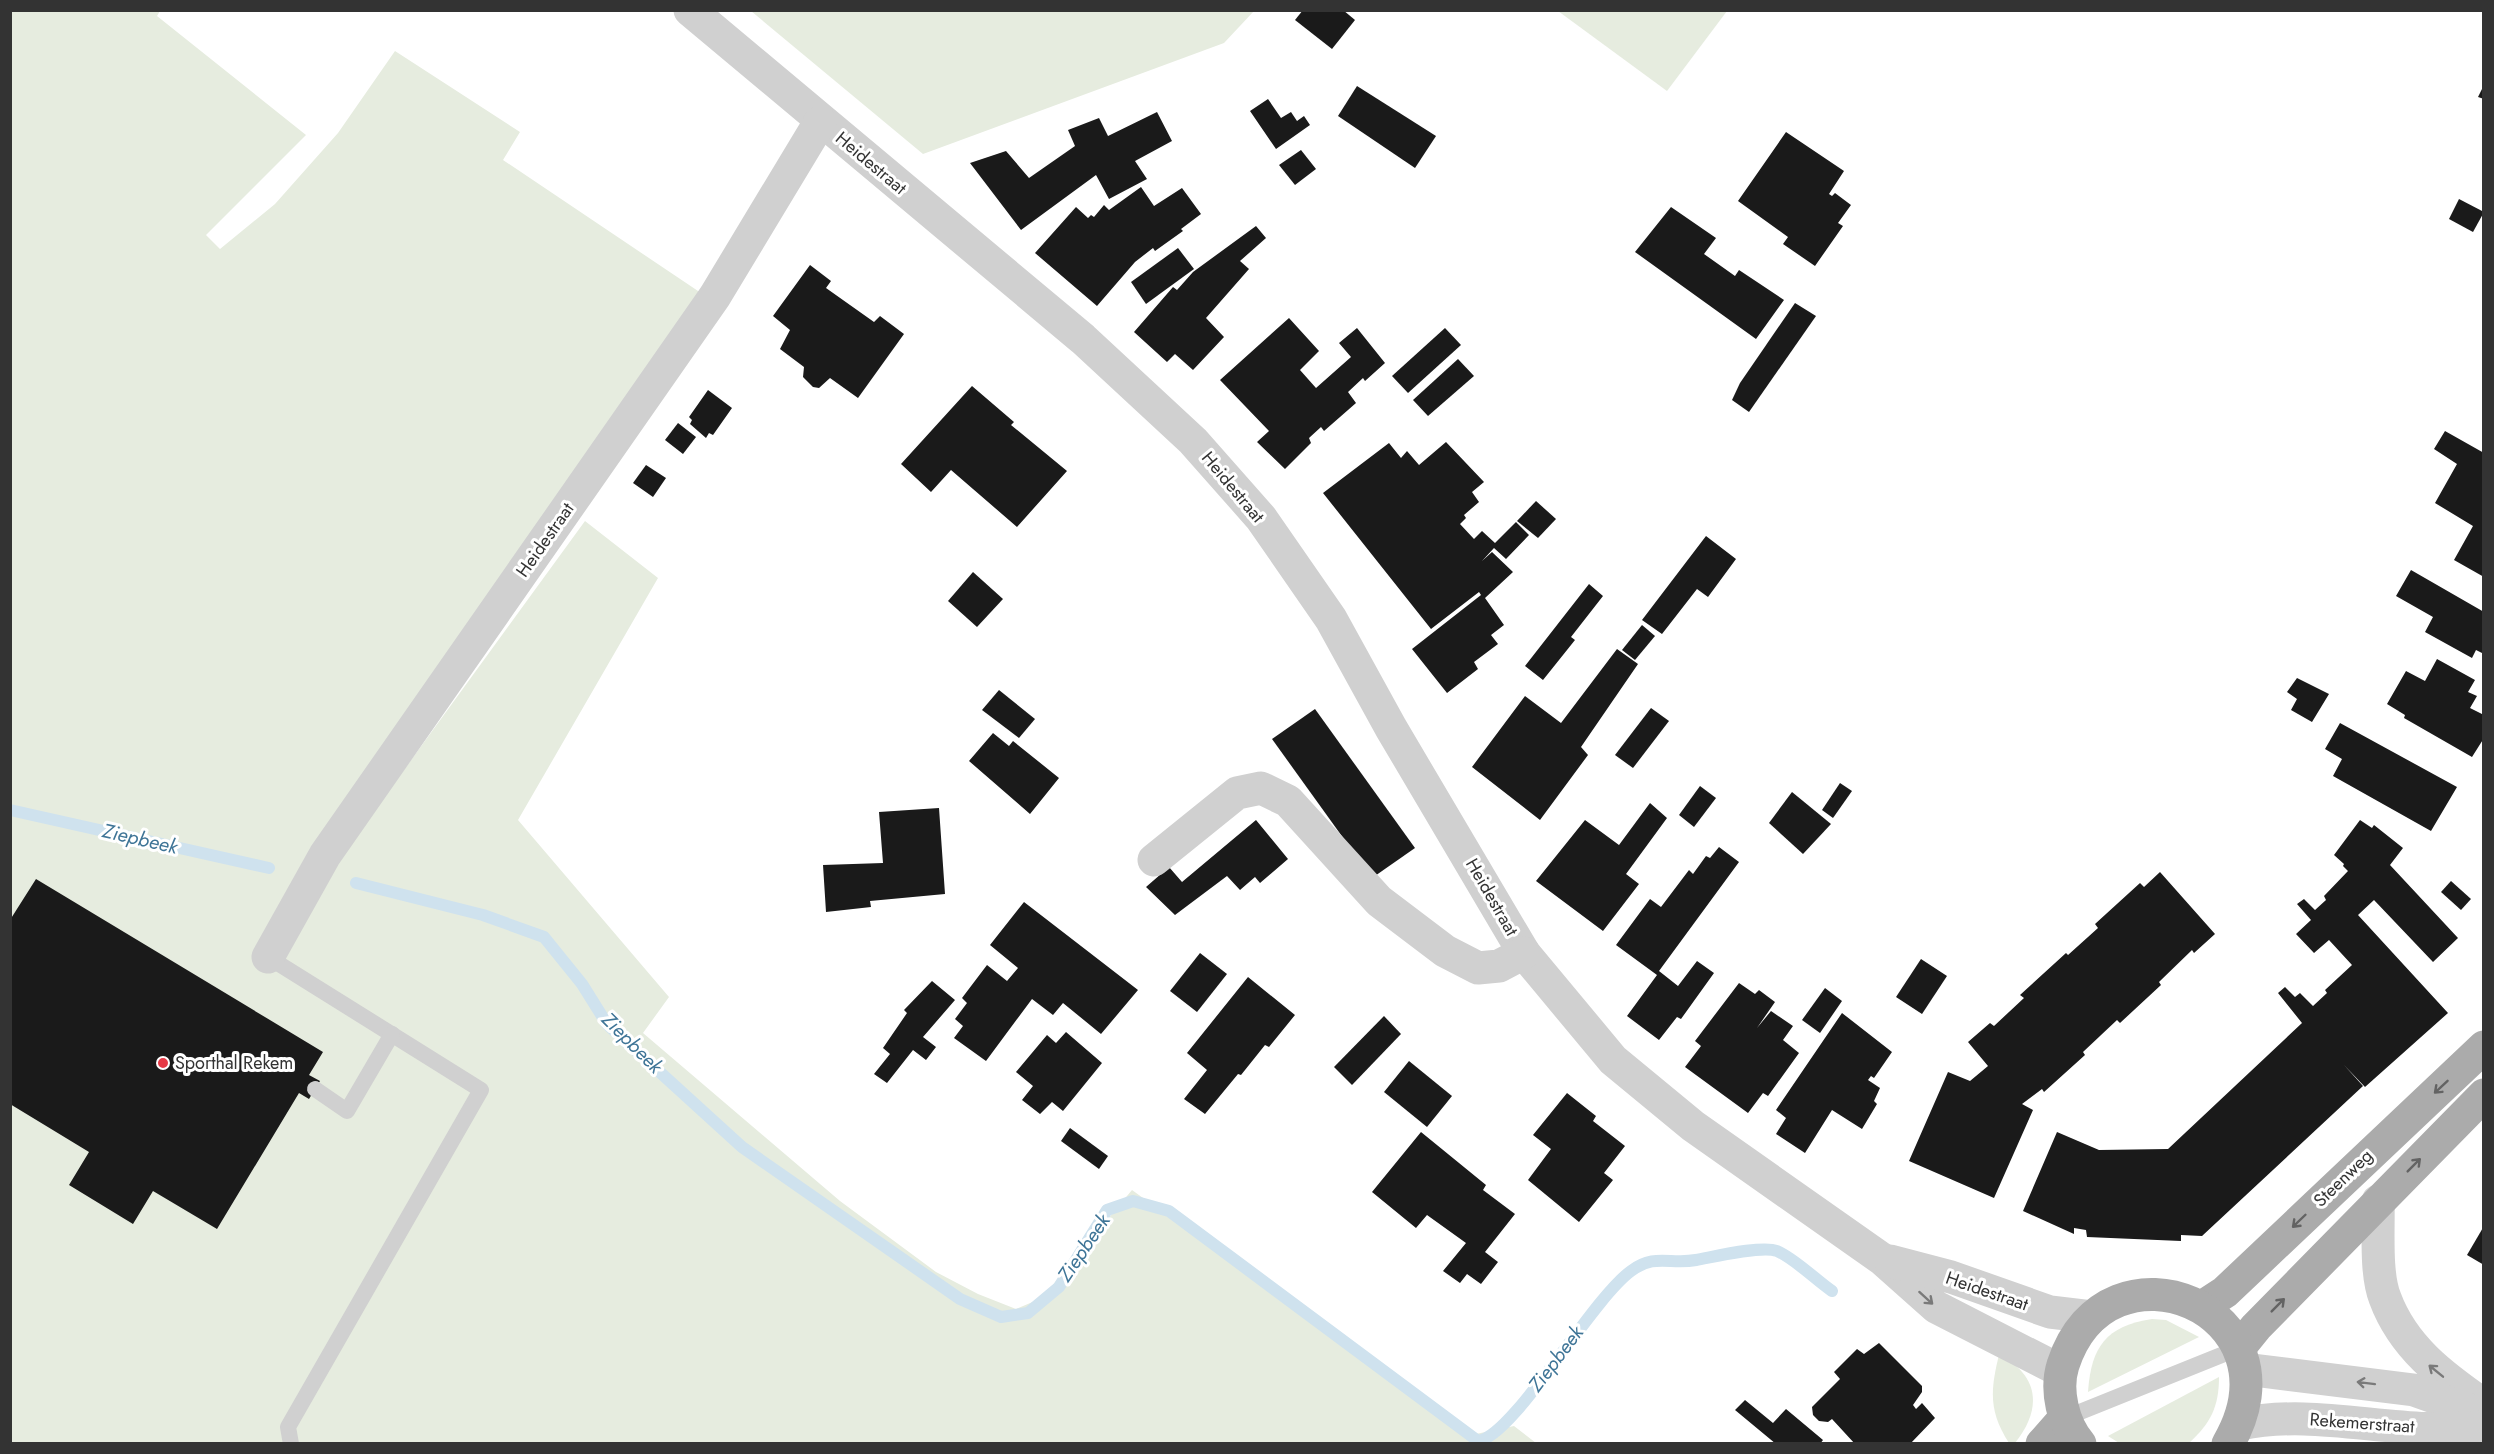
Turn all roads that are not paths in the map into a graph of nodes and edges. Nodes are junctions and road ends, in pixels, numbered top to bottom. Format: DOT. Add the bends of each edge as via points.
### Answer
graph roads {
  1 [pos="690,10"];
  2 [pos="820,122"];
  3 [pos="1154,860"];
  4 [pos="1524,953"];
  5 [pos="268,957"];
  6 [pos="392,1034"];
  7 [pos="2484,1047"];
  8 [pos="315,1089"];
  9 [pos="2484,1095"];
  10 [pos="2378,1201"];
  11 [pos="1882,1259"];
  12 [pos="2202,1307"];
  13 [pos="2092,1317"];
  14 [pos="2242,1358"];
  15 [pos="2061,1371"];
  16 [pos="2415,1390"];
  17 [pos="2484,1406"];
  18 [pos="2484,1414"];
  19 [pos="2484,1426"];
  20 [pos="2073,1431"];
  21 [pos="2234,1434"];
  22 [pos="2408,1435"];
  23 [pos="291,1443"];
  24 [pos="2042,1443"];
  1 -- 2 [label="street, Heidestraat"];
  2 -- 4 [label="street, Heidestraat" via="1083,339 1193,441 1261,518 1331,620"];
  2 -- 5 [label="street, Heidestraat" via="715,296 326,855"];
  3 -- 4 [label="street, Heidestraat" via="1237,793 1261,788 1288,801 1379,901 1446,951 1478,968 1499,966"];
  4 -- 11 [label="street, Heidestraat" via="1613,1060 1693,1126"];
  5 -- 6 [label="lane"];
  6 -- 8 [label="lane" via="346,1111"];
  6 -- 23 [label="lane" via="481,1090 288,1427"];
  7 -- 12 [label="main road, Steenweg, one-way" via="2225,1292"];
  10 -- 9 [label="main road, one-way"];
  14 -- 10 [label="main road, one-way"];
  17 -- 10 [label="street, one-way" via="2426,1363 2401,1332 2384,1297"];
  11 -- 13 [label="street, Heidestraat" via="1951,1277 2050,1312"];
  11 -- 15 [label="street, Heidestraat, one-way" via="1936,1306"];
  12 -- 13 [label="main road" via="2169,1296 2134,1296"];
  12 -- 14 [label="main road" via="2217,1318"];
  13 -- 15 [label="main road" via="2078,1332"];
  16 -- 14 [label="street, Rekemerstraat, one-way"];
  14 -- 20 [label="lane"];
  14 -- 21 [label="main road" via="2247,1387"];
  15 -- 20 [label="main road" via="2061,1395"];
  16 -- 18 [label="street, Rekemerstraat"];
  16 -- 22 [label="street"];
  19 -- 22 [label="street, Rekemerstraat"];
  20 -- 24 [label="main road"];
  21 -- 22 [label="street, Rekemerstraat" via="2262,1419 2307,1419"];
}
